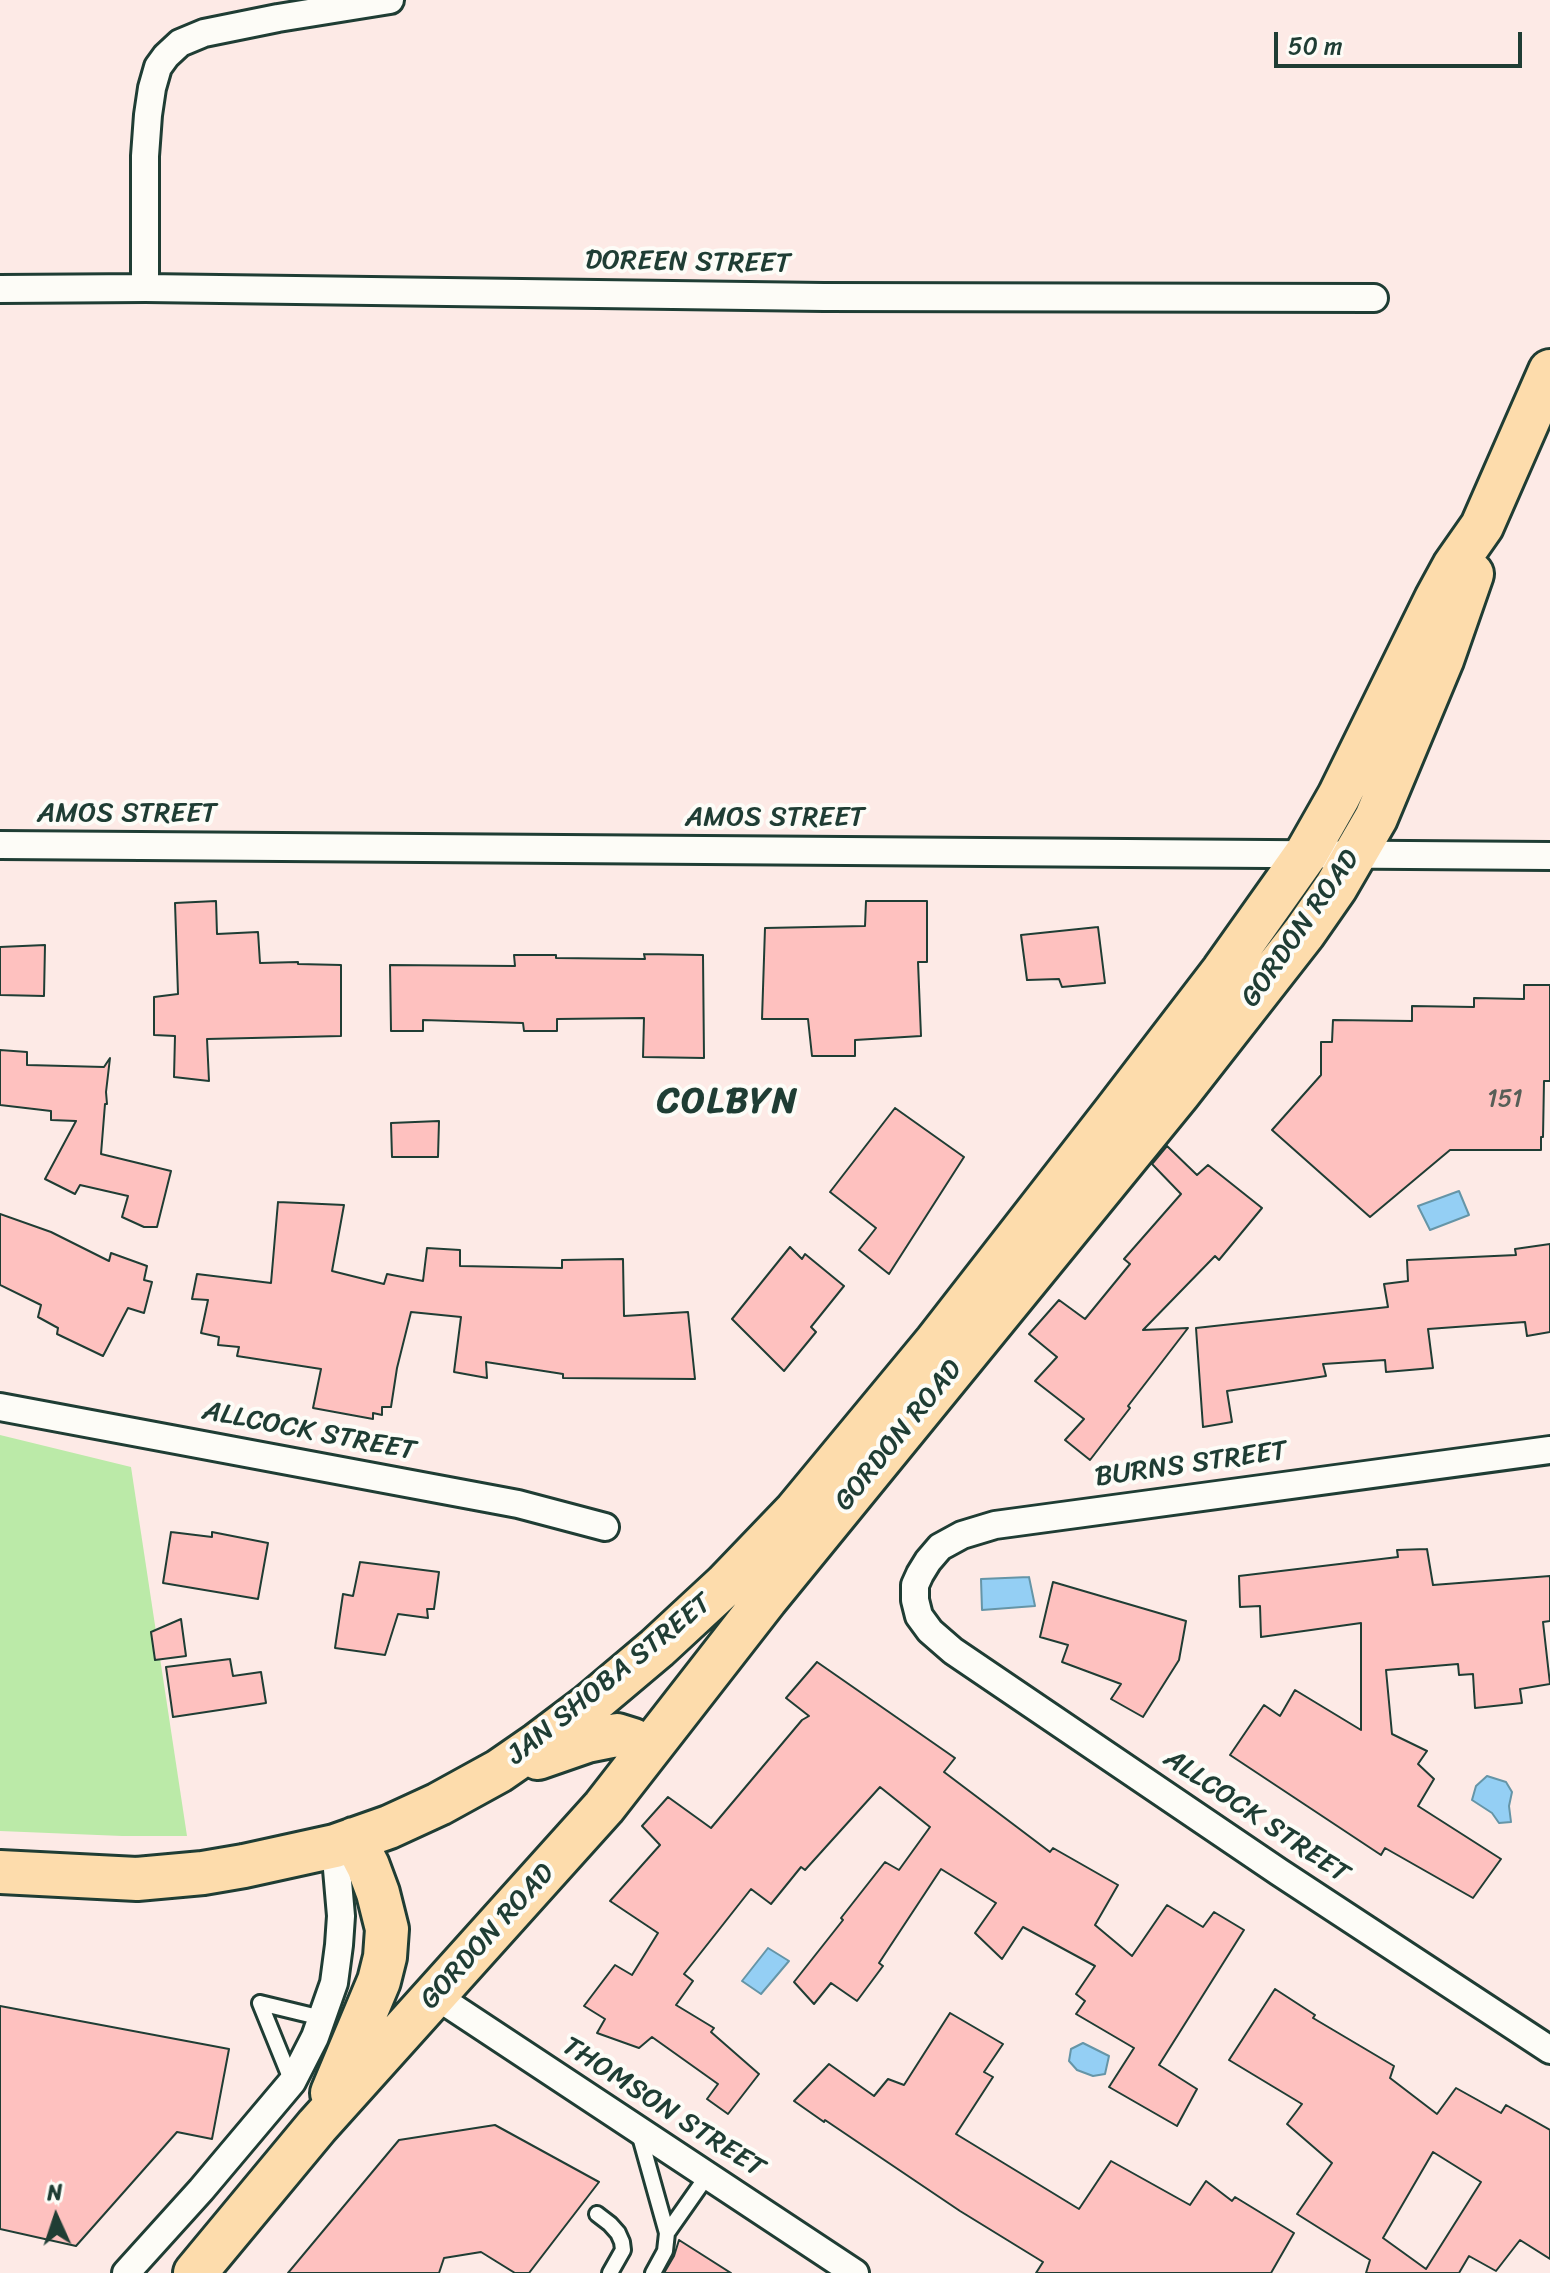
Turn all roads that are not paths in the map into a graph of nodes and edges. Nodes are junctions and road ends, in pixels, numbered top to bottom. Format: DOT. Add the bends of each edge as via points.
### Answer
graph roads {
  1 [pos="390,0"];
  2 [pos="145,288"];
  3 [pos="0,289"];
  4 [pos="1374,298"];
  5 [pos="1550,371"];
  6 [pos="1482,526"];
  7 [pos="0,845"];
  8 [pos="1306,854"];
  9 [pos="1355,854"];
  10 [pos="1550,856"];
  11 [pos="936,1342"];
  12 [pos="0,1407"];
  13 [pos="1550,1450"];
  14 [pos="605,1527"];
  15 [pos="930,1631"];
  16 [pos="647,1751"];
  17 [pos="499,1771"];
  18 [pos="345,1842"];
  19 [pos="0,1872"];
  20 [pos="436,1996"];
  21 [pos="322,2018"];
  22 [pos="1550,2027"];
  23 [pos="1520,2031"];
  24 [pos="1550,2050"];
  25 [pos="292,2082"];
  26 [pos="317,2126"];
  27 [pos="638,2129"];
  28 [pos="707,2176"];
  29 [pos="597,2214"];
  30 [pos="667,2233"];
  31 [pos="126,2273"];
  32 [pos="195,2273"];
  33 [pos="610,2273"];
  34 [pos="653,2273"];
  35 [pos="855,2273"];
  1 -- 2 [label="street" via="204,33 166,56 158,67 148,115"];
  2 -- 3 [label="street, DOREEN STREET"];
  2 -- 4 [label="street, DOREEN STREET"];
  5 -- 6 [label="main road, GORDON ROAD"];
  6 -- 8 [label="main road, GORDON ROAD" via="1436,599"];
  6 -- 9 [label="main road, GORDON ROAD" via="1471,580 1442,660 1376,818"];
  7 -- 8 [label="street, AMOS STREET"];
  8 -- 9 [label="street, AMOS STREET"];
  8 -- 11 [label="main road, GORDON ROAD" via="1223,971"];
  9 -- 10 [label="street, AMOS STREET"];
  9 -- 16 [label="main road, GORDON ROAD" via="1304,933 1179,1093"];
  11 -- 17 [label="main road, JAN SHOBA STREET" via="796,1511 725,1585 587,1707"];
  12 -- 14 [label="street, ALLCOCK STREET" via="518,1504"];
  13 -- 15 [label="street, BURNS STREET" via="995,1525 962,1535 928,1561 915,1585 915,1600"];
  15 -- 23 [label="street, ALLCOCK STREET"];
  16 -- 17 [label="main road" via="625,1736 603,1737"];
  16 -- 20 [label="main road, GORDON ROAD"];
  17 -- 18 [label="main road, JAN SHOBA STREET" via="439,1804"];
  18 -- 19 [label="main road, JAN SHOBA STREET" via="244,1866 137,1879"];
  18 -- 21 [label="street" via="339,1945"];
  18 -- 26 [label="main road" via="368,1866 387,1929 385,1957 369,2008"];
  20 -- 26 [label="main road, GORDON ROAD"];
  20 -- 27 [label="street, THOMSON STREET"];
  21 -- 25 [label="street"];
  21 -- 25 [label="lane" via="260,2003"];
  22 -- 23 [label="street"];
  23 -- 24 [label="street, ALLCOCK STREET"];
  25 -- 31 [label="street"];
  26 -- 32 [label="main road, GORDON ROAD"];
  27 -- 28 [label="street, THOMSON STREET"];
  27 -- 30 [label="lane"];
  28 -- 30 [label="lane"];
  28 -- 35 [label="street, THOMSON STREET"];
  29 -- 33 [label="lane" via="622,2242"];
  30 -- 34 [label="lane" via="665,2251"];
}
